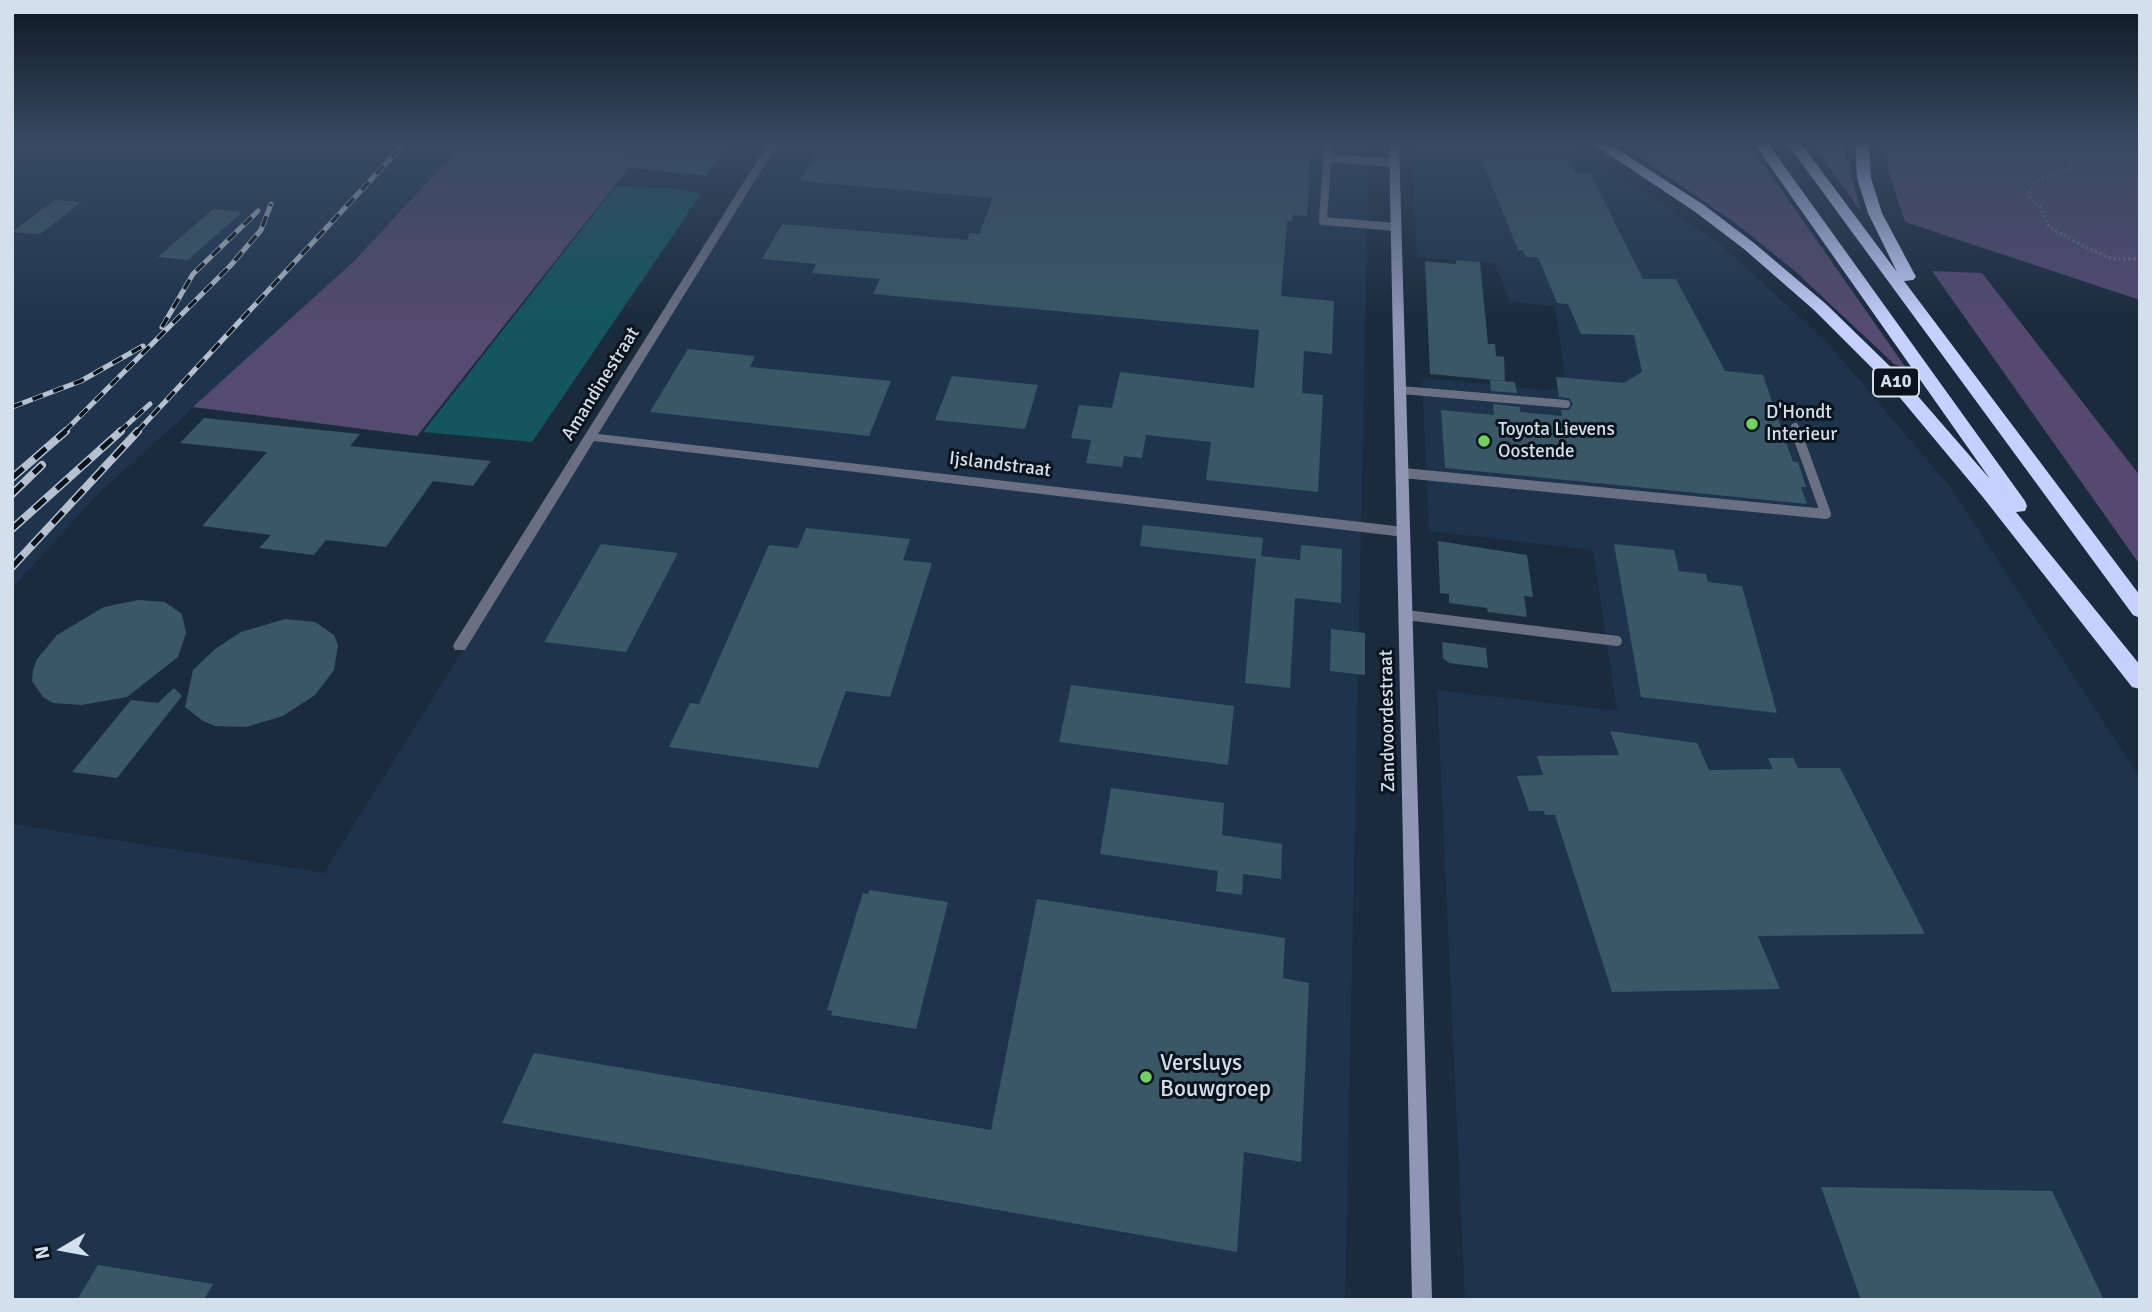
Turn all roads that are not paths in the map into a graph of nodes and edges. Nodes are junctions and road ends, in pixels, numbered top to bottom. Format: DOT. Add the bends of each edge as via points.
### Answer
graph roads {
  1 [pos="736,203"];
  2 [pos="1324,203"];
  3 [pos="1395,203"];
  4 [pos="1692,203"];
  5 [pos="1803,203"];
  6 [pos="1839,203"];
  7 [pos="1873,203"];
  8 [pos="1396,226"];
  9 [pos="1977,389"];
  10 [pos="1401,390"];
  11 [pos="1566,404"];
  12 [pos="1795,427"];
  13 [pos="590,437"];
  14 [pos="1403,473"];
  15 [pos="1404,532"];
  16 [pos="2140,610"];
  17 [pos="1406,615"];
  18 [pos="1616,641"];
  19 [pos="460,646"];
  20 [pos="2140,680"];
  21 [pos="1422,1300"];
  1 -- 13 [label="street, Amandinestraat"];
  2 -- 8 [label="lane" via="1323,221"];
  3 -- 8 [label="main road, Zandvoordestraat"];
  4 -- 20 [label="highway, A10" via="1820,307 1897,383"];
  5 -- 20 [label="highway, A10"];
  6 -- 9 [label="highway"];
  7 -- 9 [label="highway" via="1888,242"];
  8 -- 10 [label="main road, Zandvoordestraat"];
  9 -- 16 [label="highway"];
  10 -- 11 [label="lane"];
  10 -- 14 [label="main road, Zandvoordestraat"];
  12 -- 14 [label="lane" via="1826,514"];
  13 -- 15 [label="street, Ijslandstraat"];
  13 -- 19 [label="street, Amandinestraat"];
  14 -- 15 [label="main road, Zandvoordestraat"];
  15 -- 17 [label="main road, Zandvoordestraat"];
  17 -- 18 [label="lane"];
  17 -- 21 [label="main road, Zandvoordestraat"];
}
